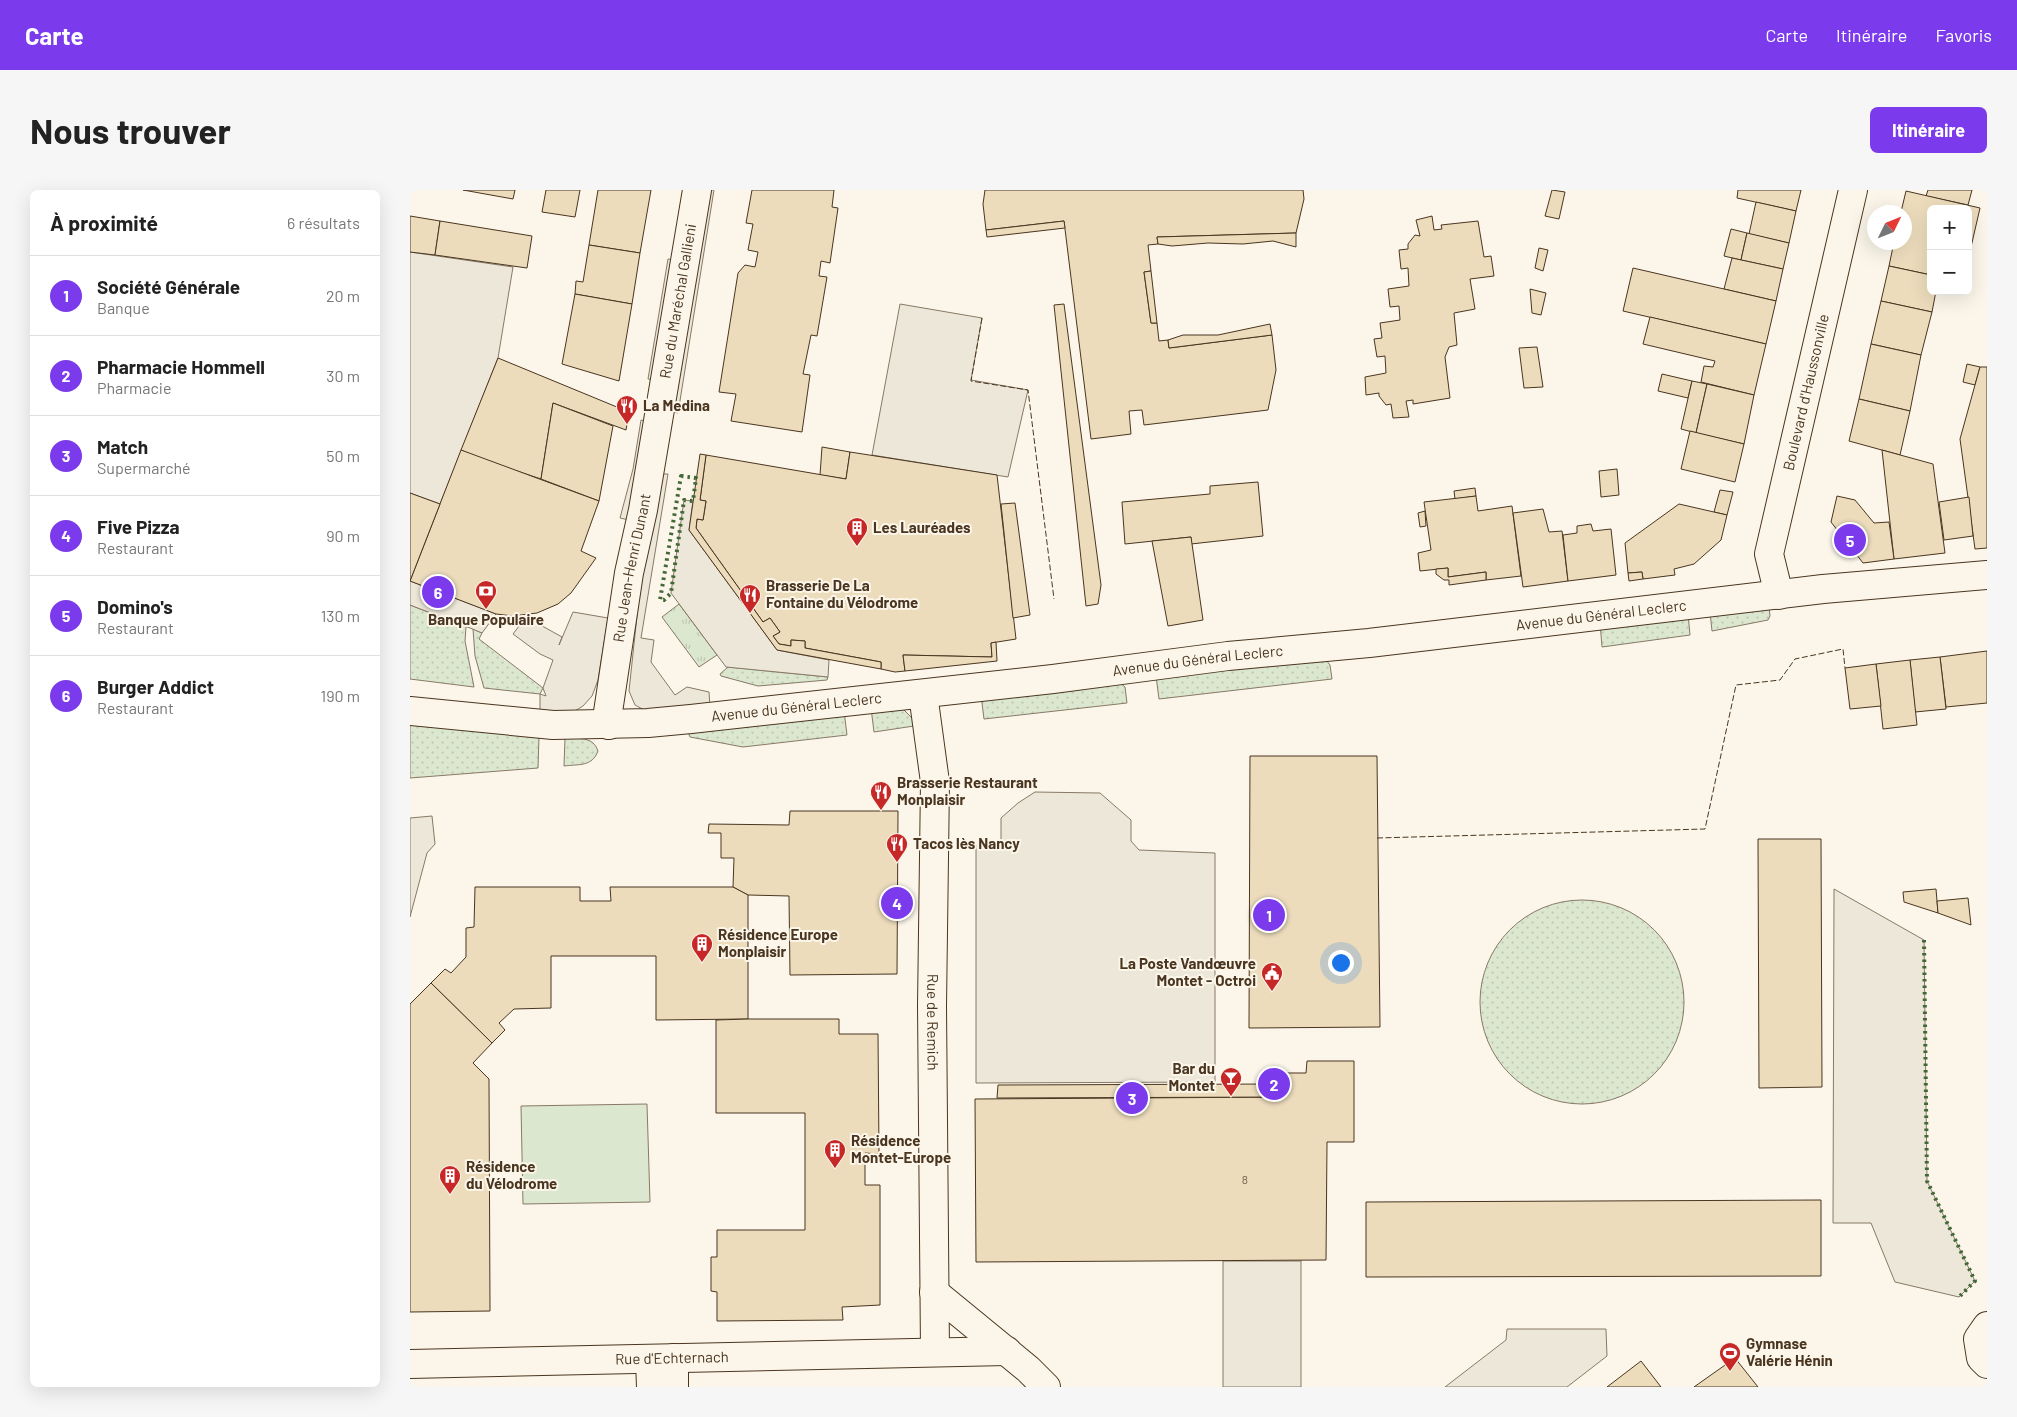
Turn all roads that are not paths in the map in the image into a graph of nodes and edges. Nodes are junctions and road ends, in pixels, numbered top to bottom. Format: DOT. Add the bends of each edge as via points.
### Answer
graph roads {
  1 [pos="697,190"];
  2 [pos="1853,190"];
  3 [pos="660,412"];
  4 [pos="1987,575"];
  5 [pos="1779,596"];
  6 [pos="923,694"];
  7 [pos="410,711"];
  8 [pos="609,724"];
  9 [pos="934,1292"];
  10 [pos="1987,1326"];
  11 [pos="1006,1351"];
  12 [pos="935,1352"];
  13 [pos="662,1358"];
  14 [pos="410,1364"];
  15 [pos="1987,1364"];
  16 [pos="650,1387"];
  17 [pos="674,1387"];
  18 [pos="1046,1387"];
  1 -- 3 [label="street, Rue du Maréchal Gallieni"];
  2 -- 5 [label="street, Boulevard d'Haussonville" via="1769,554"];
  3 -- 8 [label="street, Rue Jean-Henri Dunant" via="629,573 608,712"];
  4 -- 5 [label="street, Avenue du Général Leclerc" via="1848,586"];
  5 -- 6 [label="street, Avenue du Général Leclerc" via="1228,656"];
  6 -- 8 [label="street, Avenue du Général Leclerc" via="691,719"];
  6 -- 9 [label="street, Rue de Remich" via="935,782 932,1006"];
  7 -- 8 [label="street, Avenue du Général Leclerc" via="553,725"];
  9 -- 11 [label="street"];
  9 -- 12 [label="street, Rue de Remich"];
  10 -- 15 [label="street" via="1978,1340 1981,1358"];
  11 -- 12 [label="street, Rue d'Echternach"];
  11 -- 18 [label="street"];
  12 -- 13 [label="street, Rue d'Echternach"];
  13 -- 14 [label="street, Rue d'Echternach"];
  13 -- 16 [label="street"];
  13 -- 17 [label="street"];
}
